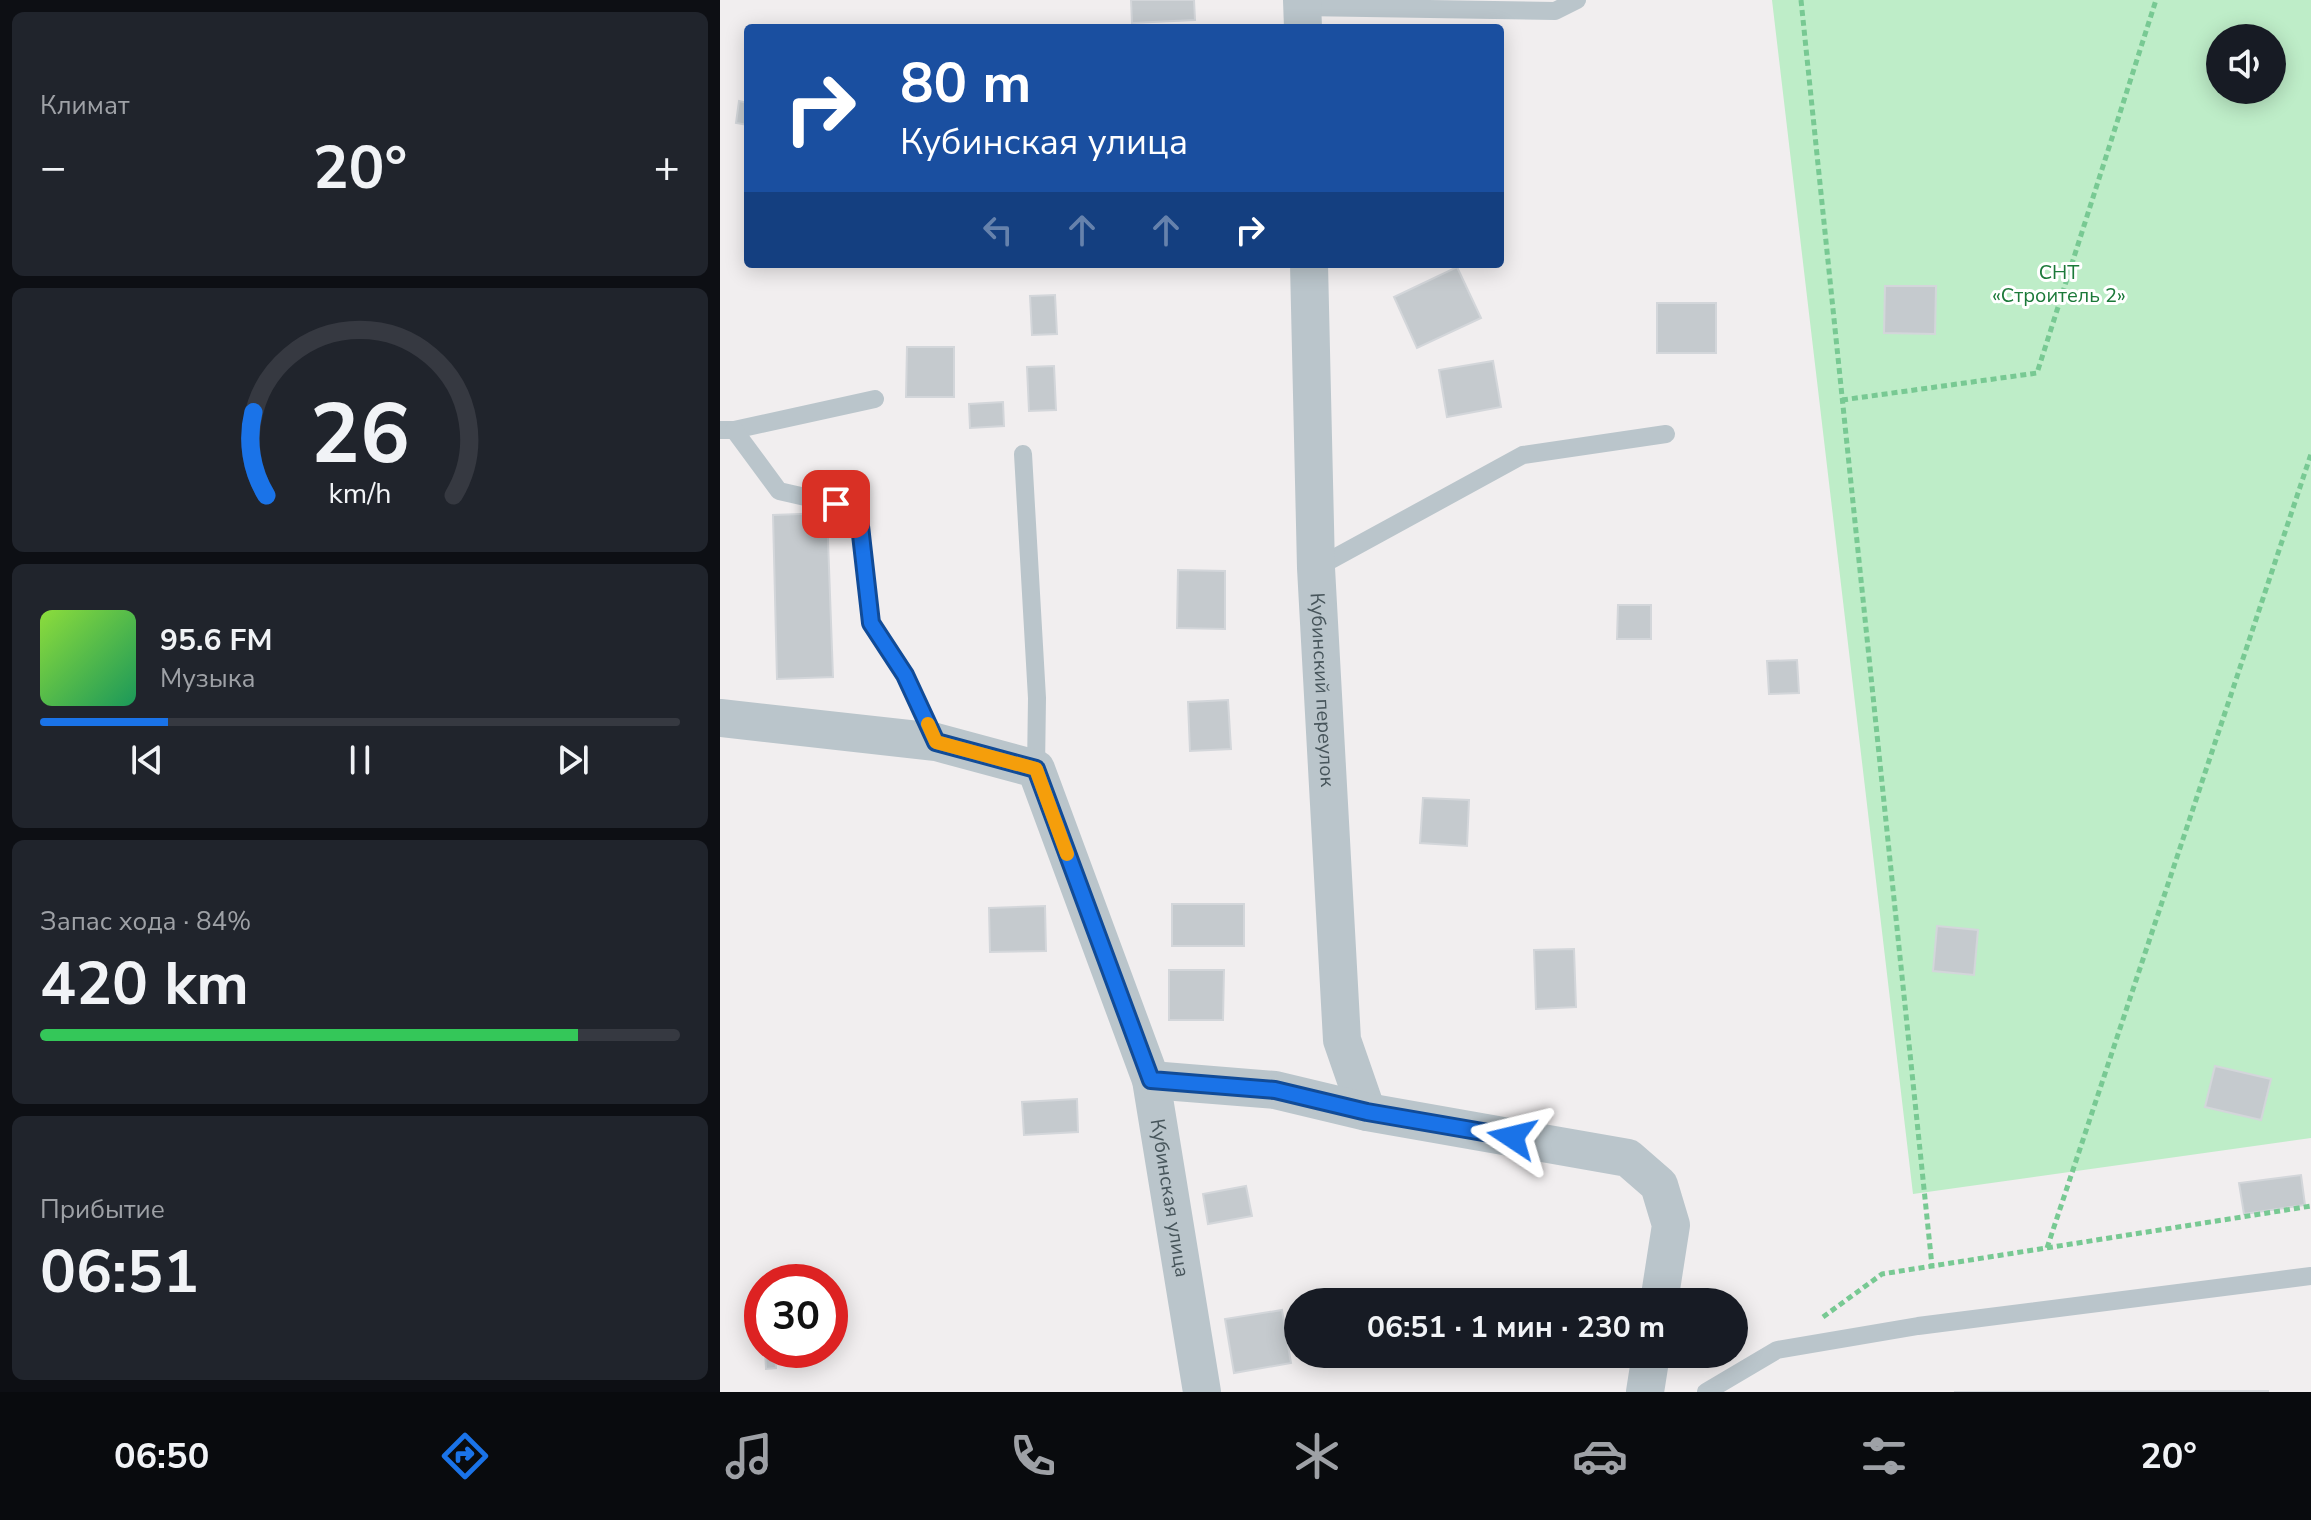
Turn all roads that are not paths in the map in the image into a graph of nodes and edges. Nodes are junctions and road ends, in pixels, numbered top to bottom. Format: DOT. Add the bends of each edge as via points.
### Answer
graph roads {
  1 [pos="1577,0"];
  2 [pos="1302,12"];
  3 [pos="1309,268"];
  4 [pos="875,399"];
  5 [pos="727,430"];
  6 [pos="1666,434"];
  7 [pos="1023,454"];
  8 [pos="1316,568"];
  9 [pos="720,718"];
  10 [pos="936,742"];
  11 [pos="1036,769"];
  12 [pos="1151,1080"];
  13 [pos="1367,1112"];
  14 [pos="2311,1276"];
  15 [pos="1661,1288"];
  16 [pos="1649,1368"];
  17 [pos="1202,1392"];
  18 [pos="1645,1392"];
  19 [pos="1706,1392"];
  1 -- 2 [label="lane" via="1555,11"];
  3 -- 8 [label="street, Кубинский переулок"];
  4 -- 5 [label="lane"];
  5 -- 10 [label="lane" via="779,491 836,504 859,517 871,623 905,675"];
  6 -- 8 [label="lane" via="1523,455"];
  7 -- 11 [label="lane"];
  8 -- 13 [label="street, Кубинский переулок" via="1342,1040"];
  9 -- 10 [label="street"];
  10 -- 11 [label="street"];
  11 -- 12 [label="street, Кубинская улица"];
  12 -- 13 [label="street" via="1275,1090"];
  12 -- 17 [label="street, Кубинская улица"];
  13 -- 15 [label="street" via="1628,1158 1659,1185 1671,1225"];
  14 -- 19 [label="lane" via="1918,1326 1777,1350"];
  16 -- 18 [label="street"];
}
